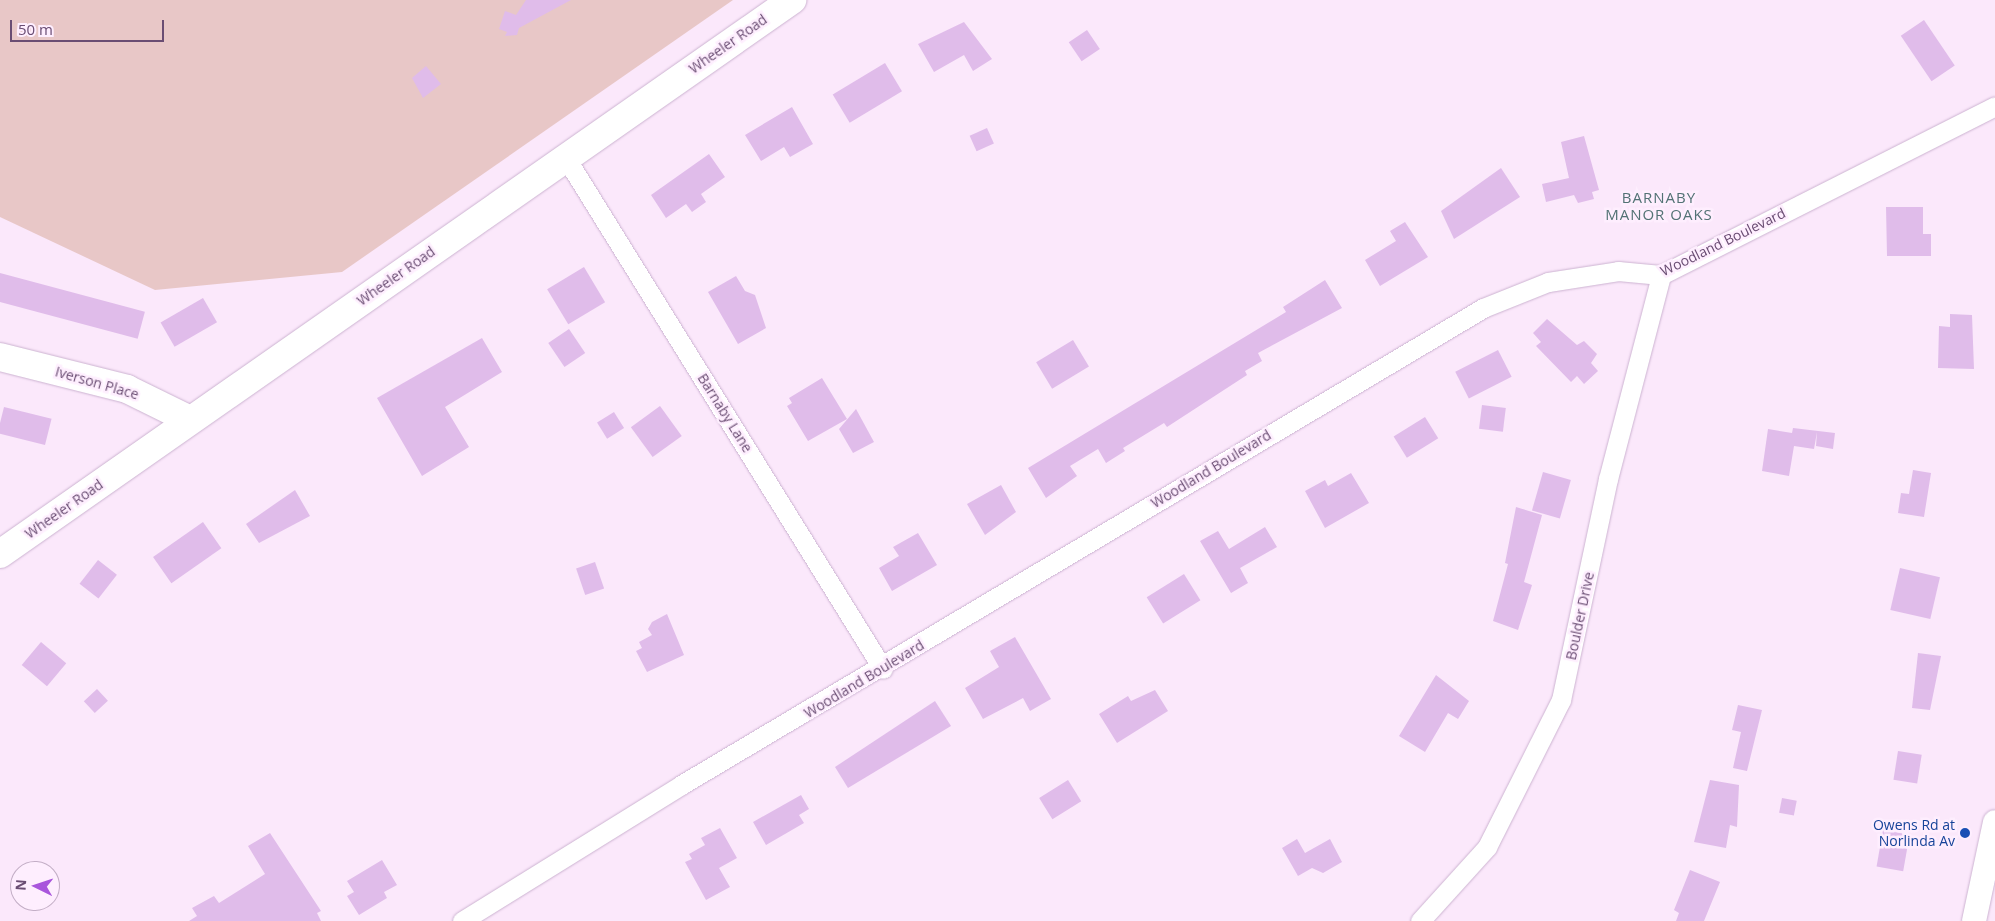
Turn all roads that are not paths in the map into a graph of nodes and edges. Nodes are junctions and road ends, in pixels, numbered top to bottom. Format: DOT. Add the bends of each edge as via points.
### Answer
graph roads {
  1 [pos="792,0"];
  2 [pos="1995,106"];
  3 [pos="566,158"];
  4 [pos="1661,275"];
  5 [pos="0,357"];
  6 [pos="190,420"];
  7 [pos="0,554"];
  8 [pos="883,669"];
  9 [pos="1995,822"];
  10 [pos="462,921"];
  11 [pos="1420,921"];
  12 [pos="1974,921"];
  1 -- 3 [label="main road, Wheeler Road"];
  2 -- 4 [label="street, Woodland Boulevard"];
  3 -- 6 [label="main road, Wheeler Road"];
  3 -- 8 [label="street, Barnaby Lane"];
  4 -- 8 [label="street, Woodland Boulevard" via="1618,271 1548,282 1483,308"];
  4 -- 11 [label="street, Boulder Drive" via="1608,480 1560,700 1487,847"];
  5 -- 6 [label="main road, Iverson Place" via="127,389"];
  6 -- 7 [label="main road, Wheeler Road"];
  8 -- 10 [label="street, Woodland Boulevard" via="681,785"];
  9 -- 12 [label="street"];
}
